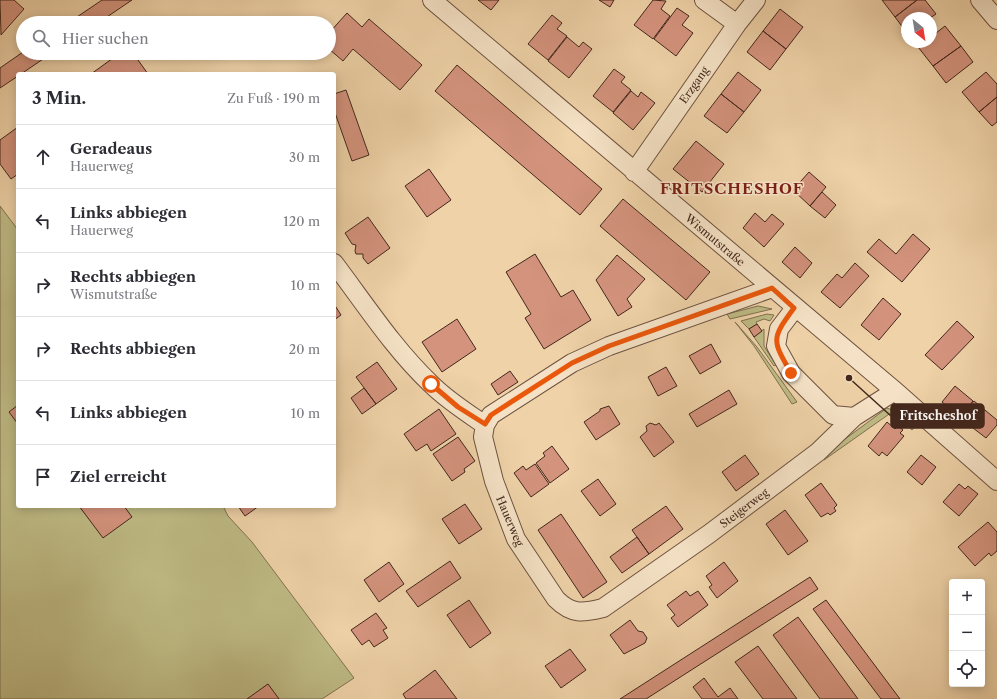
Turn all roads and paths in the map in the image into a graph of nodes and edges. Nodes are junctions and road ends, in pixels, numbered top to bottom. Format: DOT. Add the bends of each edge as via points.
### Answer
graph roads {
  1 [pos="432,0"];
  2 [pos="704,0"];
  3 [pos="756,0"];
  4 [pos="980,0"];
  5 [pos="997,20"];
  6 [pos="737,24"];
  7 [pos="634,172"];
  8 [pos="336,266"];
  9 [pos="772,288"];
  10 [pos="794,308"];
  11 [pos="895,391"];
  12 [pos="854,417"];
  13 [pos="485,424"];
  14 [pos="997,481"];
  15 [pos="586,612"];
  1 -- 7 [label="street, Wismutstraße"];
  2 -- 6 [label="street"];
  3 -- 6 [label="street, Erzgang"];
  4 -- 5 [label="street"];
  6 -- 7 [label="street, Erzgang"];
  7 -- 9 [label="street, Wismutstraße"];
  8 -- 13 [label="street" via="399,349 431,384 458,407"];
  9 -- 10 [label="street, Wismutstraße"];
  9 -- 13 [label="street" via="609,346 572,363 491,415"];
  10 -- 11 [label="street, Wismutstraße"];
  10 -- 12 [label="street" via="779,329 776,346 791,373 833,415"];
  11 -- 12 [label="street, Steigerweg"];
  11 -- 14 [label="street, Wismutstraße"];
  12 -- 15 [label="street, Steigerweg" via="818,452 709,534 603,608"];
  13 -- 15 [label="street, Hauerweg" via="483,437 494,481 516,539 556,600 564,608"];
}
